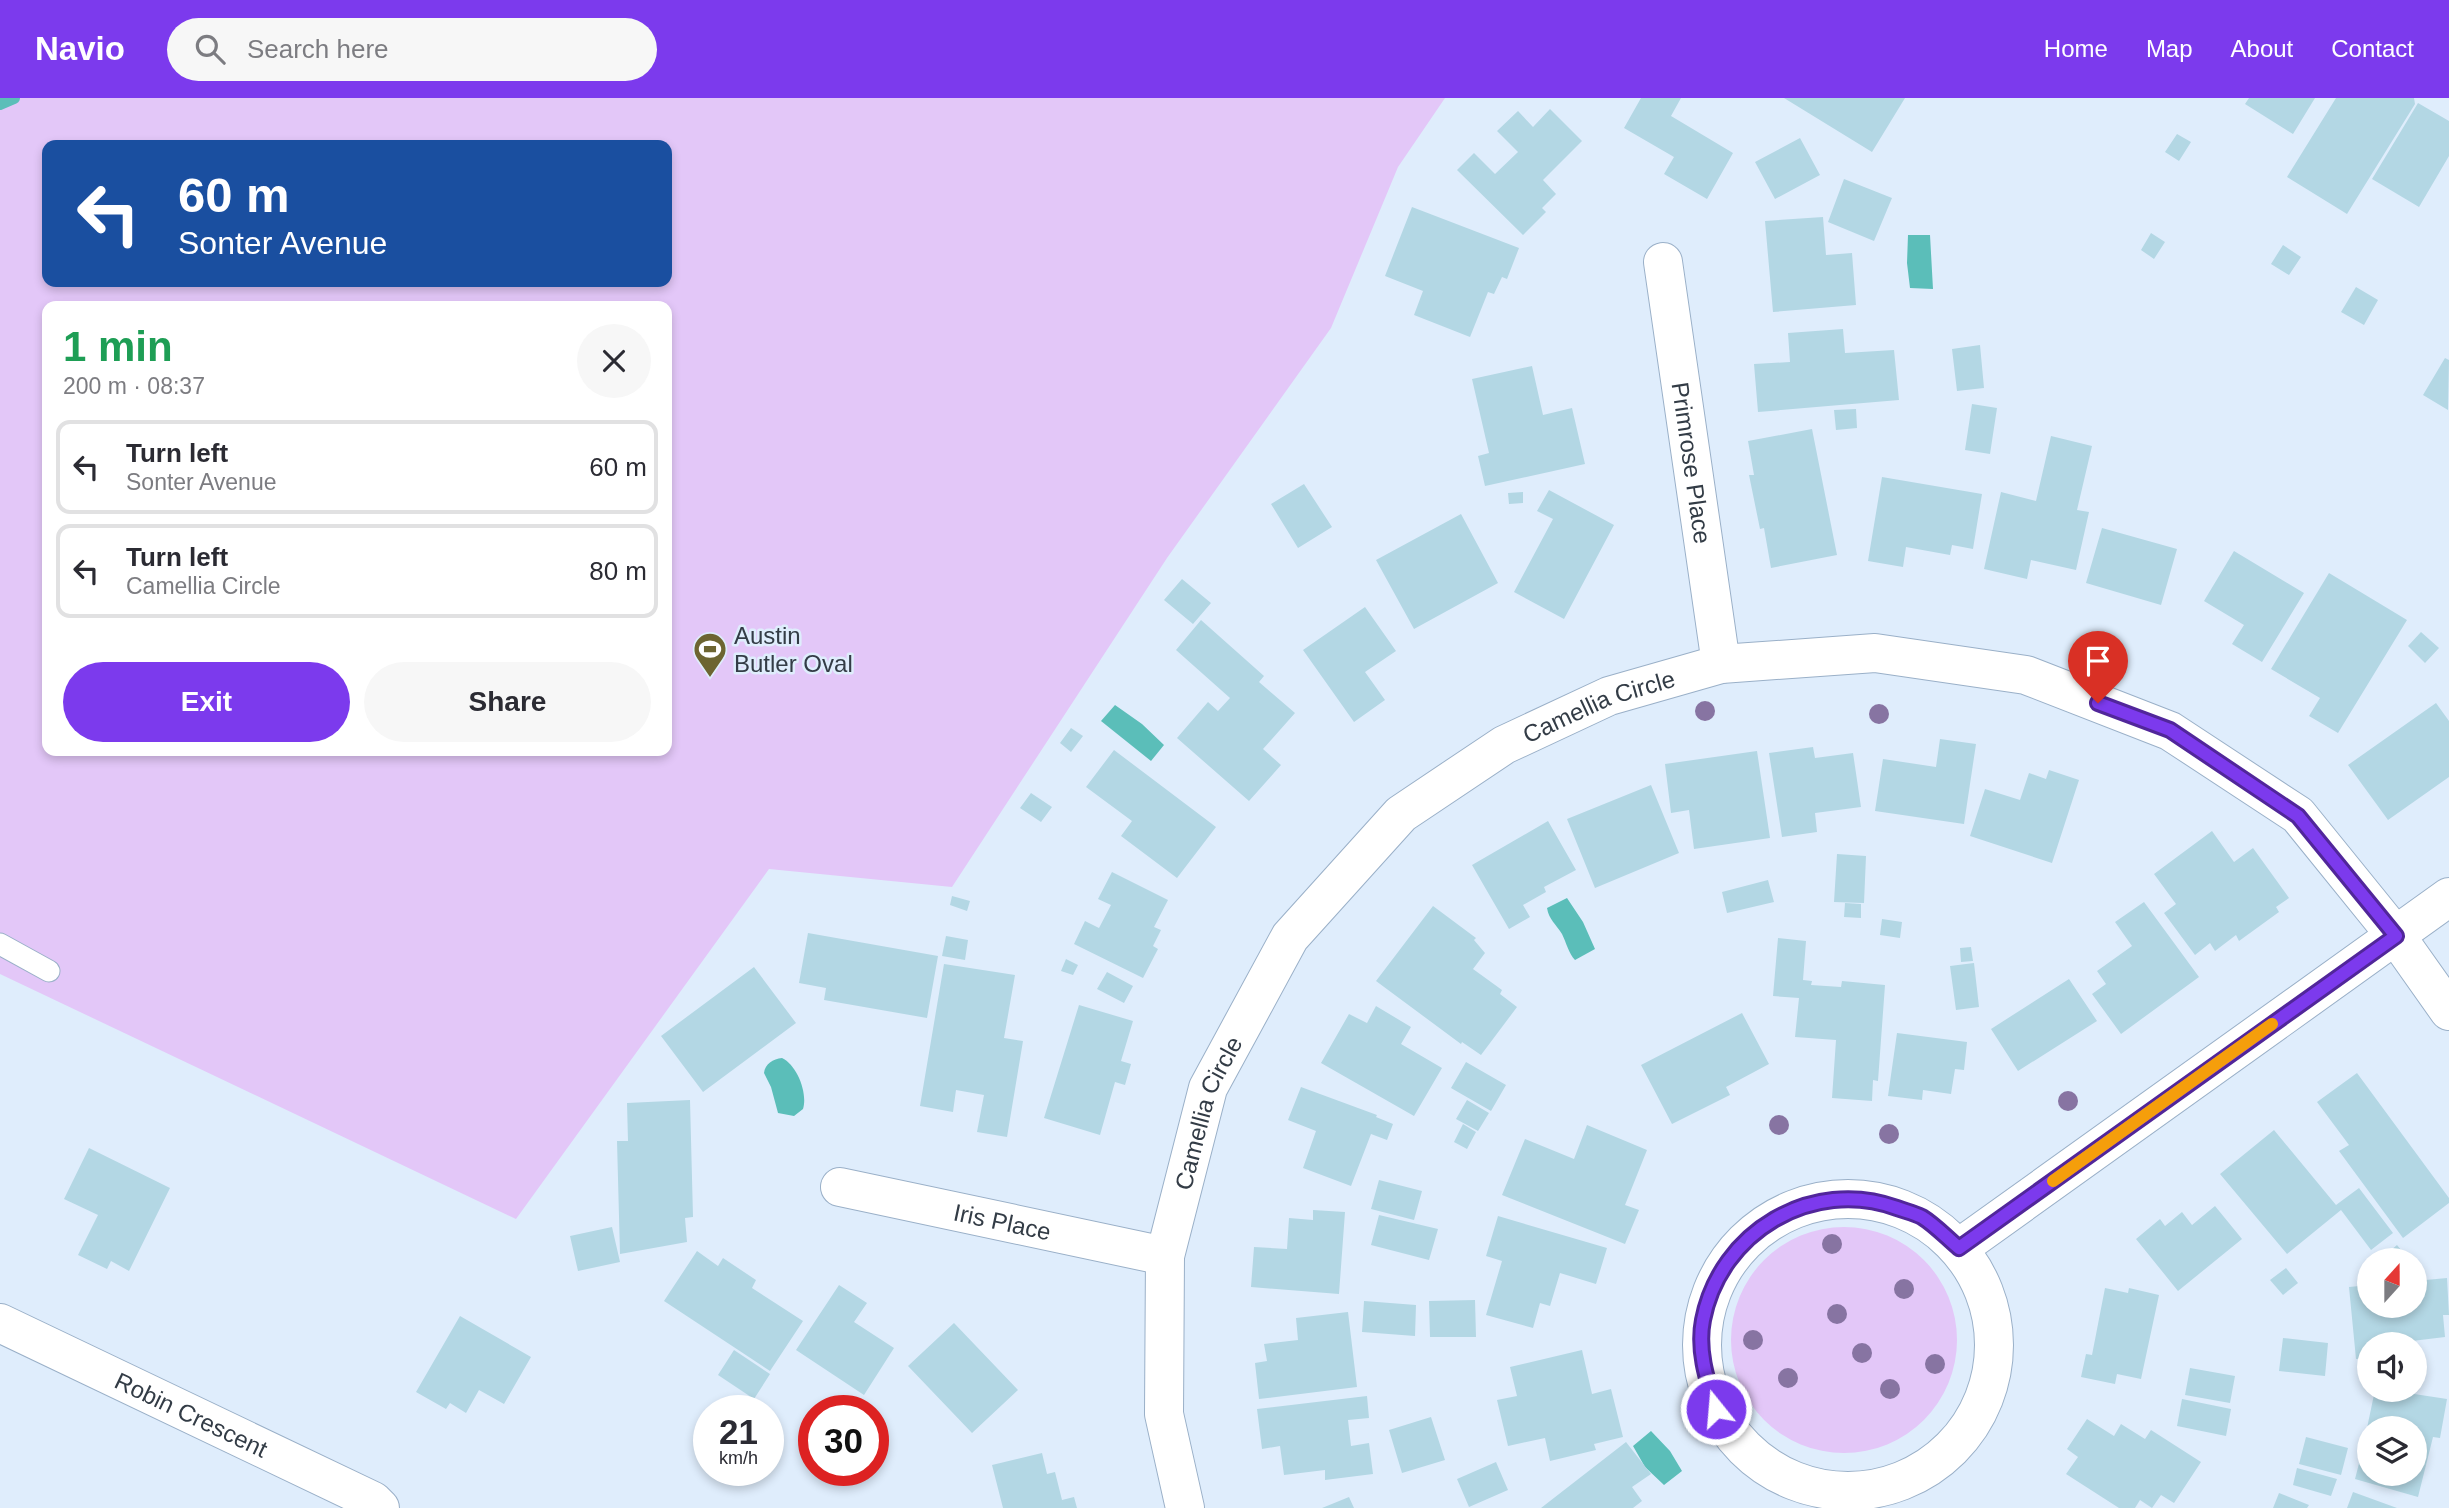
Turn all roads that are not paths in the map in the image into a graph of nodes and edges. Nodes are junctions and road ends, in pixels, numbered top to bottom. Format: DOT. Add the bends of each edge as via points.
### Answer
graph roads {
  1 [pos="1663,262"];
  2 [pos="1721,664"];
  3 [pos="2449,897"];
  4 [pos="2396,936"];
  5 [pos="0,944"];
  6 [pos="49,971"];
  7 [pos="2449,1012"];
  8 [pos="840,1187"];
  9 [pos="1959,1248"];
  10 [pos="1165,1256"];
  11 [pos="0,1323"];
  12 [pos="380,1508"];
  13 [pos="1185,1508"];
  1 -- 2 [label="street, Primrose Place"];
  2 -- 4 [label="street, Camellia Circle" via="1875,653 2026,675 2170,730 2298,816"];
  2 -- 10 [label="street, Camellia Circle" via="1609,695 1504,745 1401,814 1290,937 1208,1088"];
  3 -- 4 [label="street"];
  4 -- 7 [label="street, Camellia Circle"];
  4 -- 9 [label="street"];
  5 -- 6 [label="lane"];
  8 -- 10 [label="street, Iris Place"];
  9 -- 9 [label="street" via="1984,1286 1995,1330 1993,1376 1976,1419 1947,1454 1908,1479 1863,1491 1819,1488 1777,1473 1742,1446 1716,1409 1703,1365 1703,1321 1717,1278 1747,1237 1782,1214 1828,1199 1876,1200 1921,1217"];
  10 -- 13 [label="street, Camellia Circle" via="1164,1414"];
  11 -- 12 [label="street, Robin Crescent"];
}
